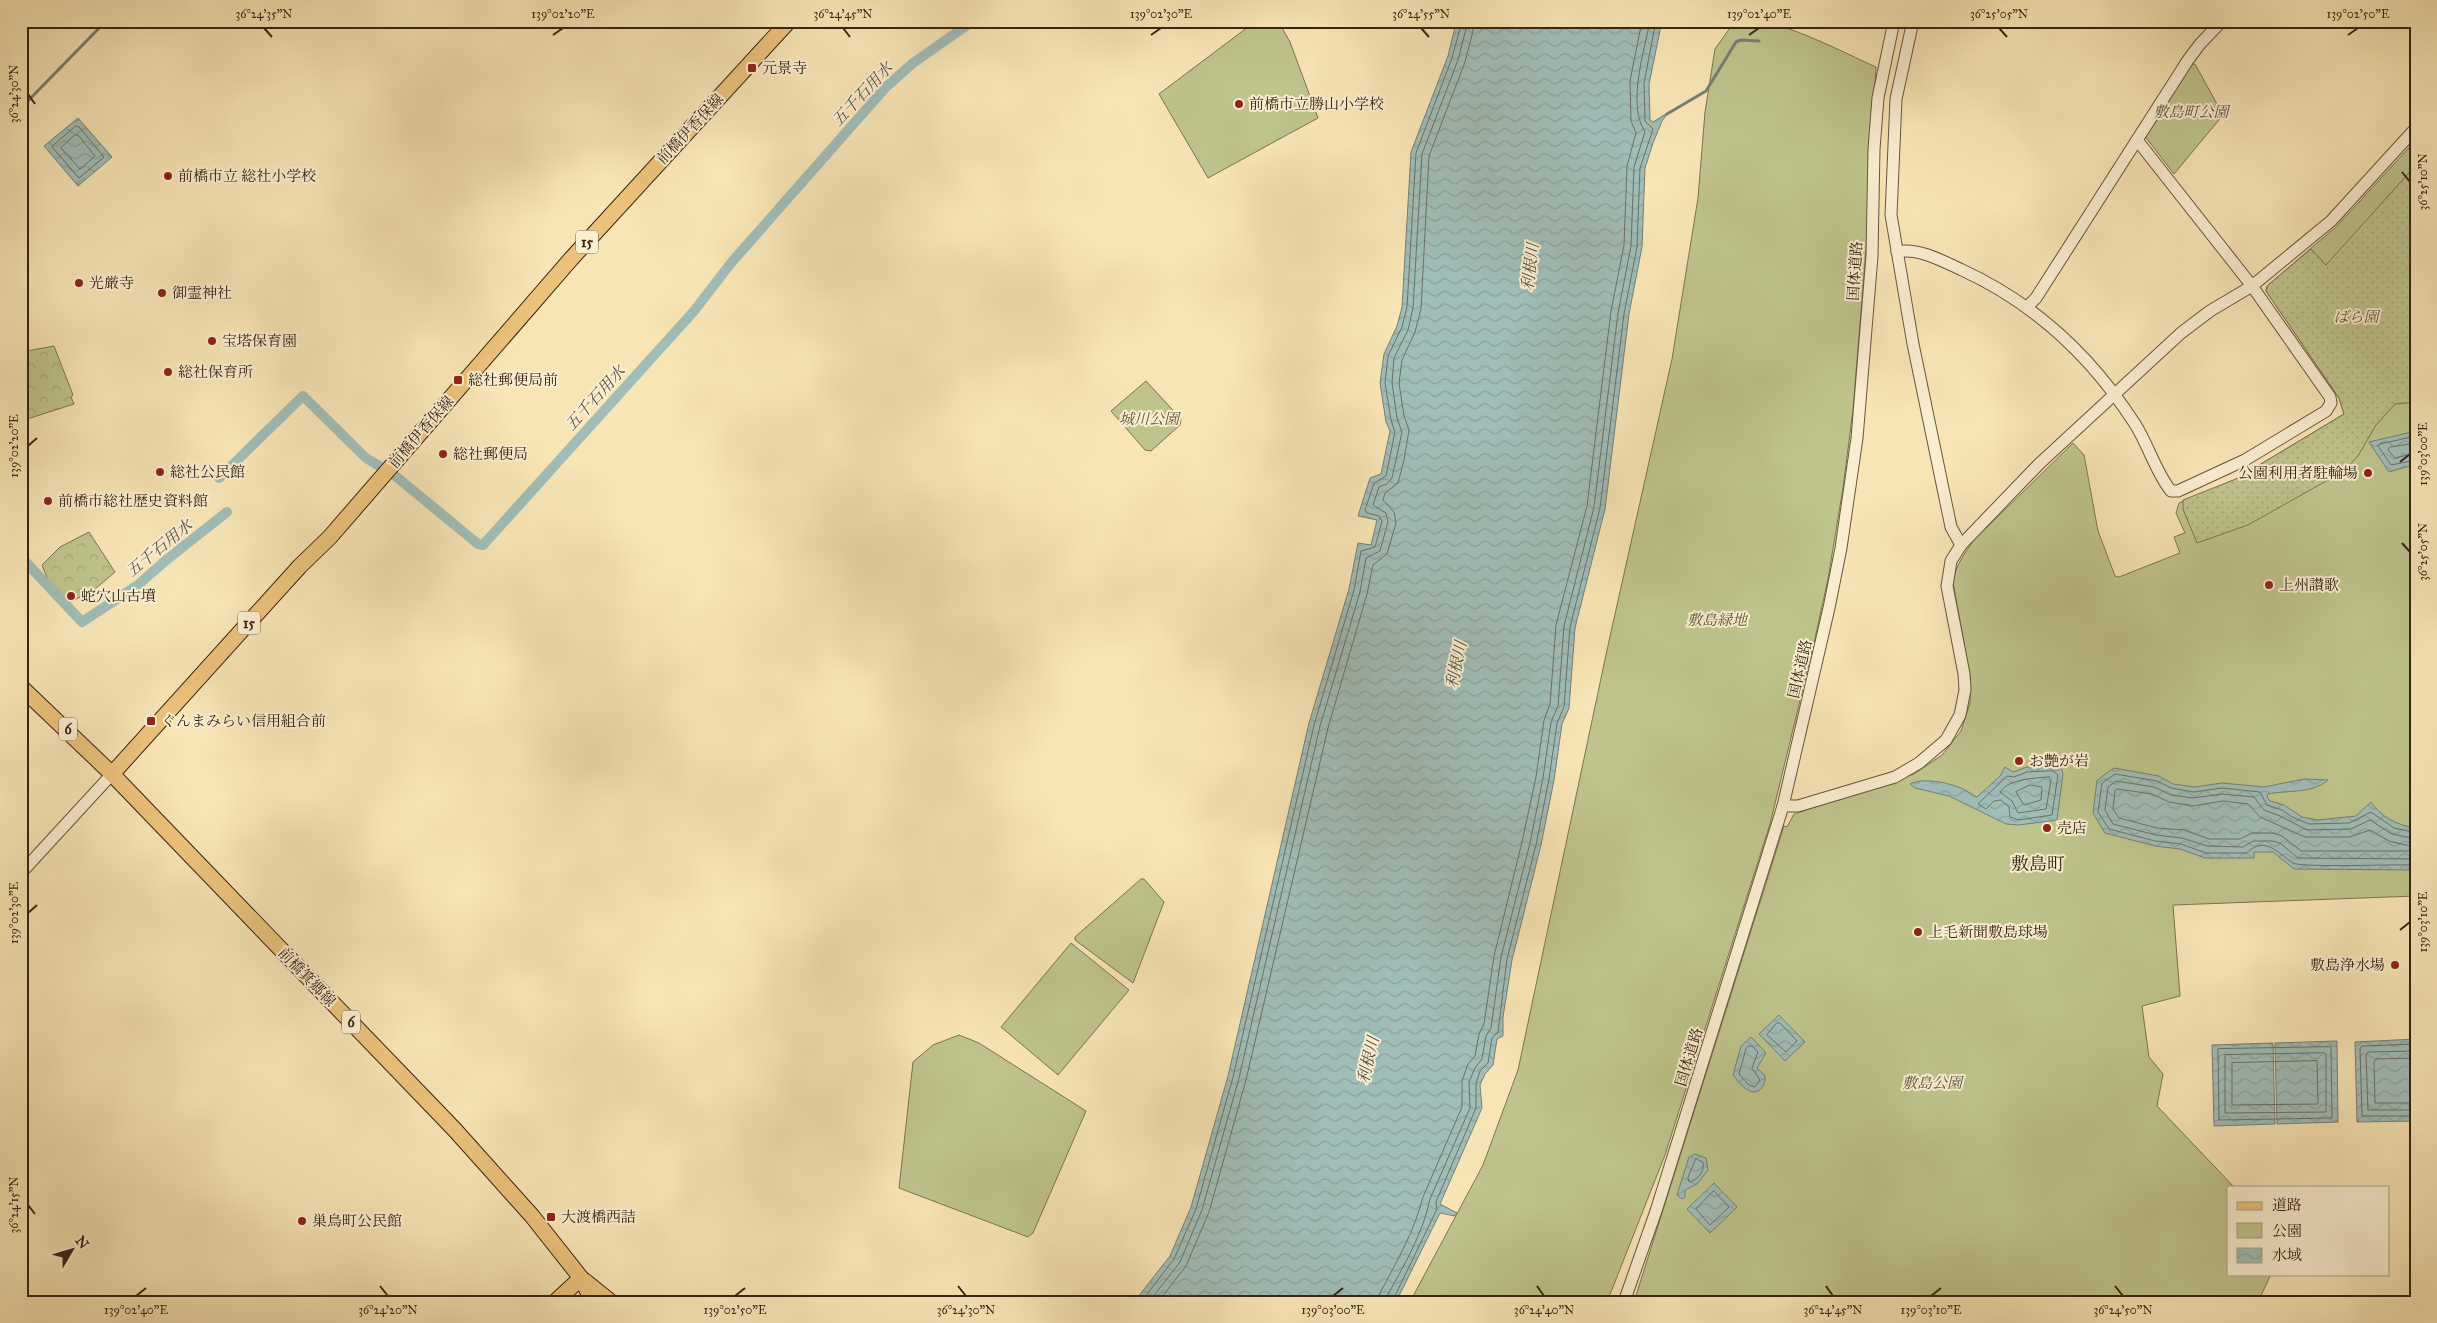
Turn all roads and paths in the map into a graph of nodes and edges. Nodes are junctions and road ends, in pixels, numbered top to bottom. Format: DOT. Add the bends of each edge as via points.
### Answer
graph roads {
  1 [pos="789,21"];
  2 [pos="1894,21"];
  3 [pos="1913,21"];
  4 [pos="2213,21"];
  5 [pos="2222,21"];
  6 [pos="2416,128"];
  7 [pos="2137,140"];
  8 [pos="1897,252"];
  9 [pos="2252,286"];
  10 [pos="2027,307"];
  11 [pos="2114,395"];
  12 [pos="1961,545"];
  13 [pos="21,686"];
  14 [pos="112,774"];
  15 [pos="1782,806"];
  16 [pos="21,873"];
  17 [pos="581,1278"];
  18 [pos="555,1302"];
  19 [pos="593,1302"];
  20 [pos="611,1302"];
  21 [pos="1624,1302"];
  1 -- 14 [label="main road, 前橋伊香保線 / 15" via="571,259 330,537"];
  2 -- 15 [label="street, 国体道路" via="1878,98 1872,256 1857,438 1829,608"];
  3 -- 8 [label="street" via="1896,99 1891,215"];
  4 -- 10 [label="street" via="2185,52 2031,295"];
  5 -- 7 [label="street" via="2193,52"];
  6 -- 9 [label="street" via="2332,221"];
  7 -- 9 [label="street"];
  7 -- 10 [label="street" via="2036,298"];
  8 -- 10 [label="street" via="1911,251 1947,263"];
  8 -- 12 [label="street" via="1951,527"];
  9 -- 11 [label="street" via="2190,325"];
  9 -- 11 [label="street" via="2330,397 2331,403 2326,411 2245,460 2174,492"];
  10 -- 11 [label="street" via="2069,343"];
  11 -- 12 [label="street" via="2039,464"];
  12 -- 15 [label="street" via="1951,561 1948,578 1964,674 1963,703 1954,729 1928,757 1895,777 1798,806"];
  13 -- 14 [label="main road, 前橋箕郷線 / 6"];
  14 -- 16 [label="street"];
  14 -- 17 [label="main road, 前橋箕郷線 / 6" via="468,1144"];
  15 -- 21 [label="street, 国体道路" via="1659,1202"];
  17 -- 18 [label="main road"];
  17 -- 19 [label="main road, 前橋箕郷線 / 6"];
  17 -- 20 [label="main road, 前橋箕郷線 / 6"];
}
